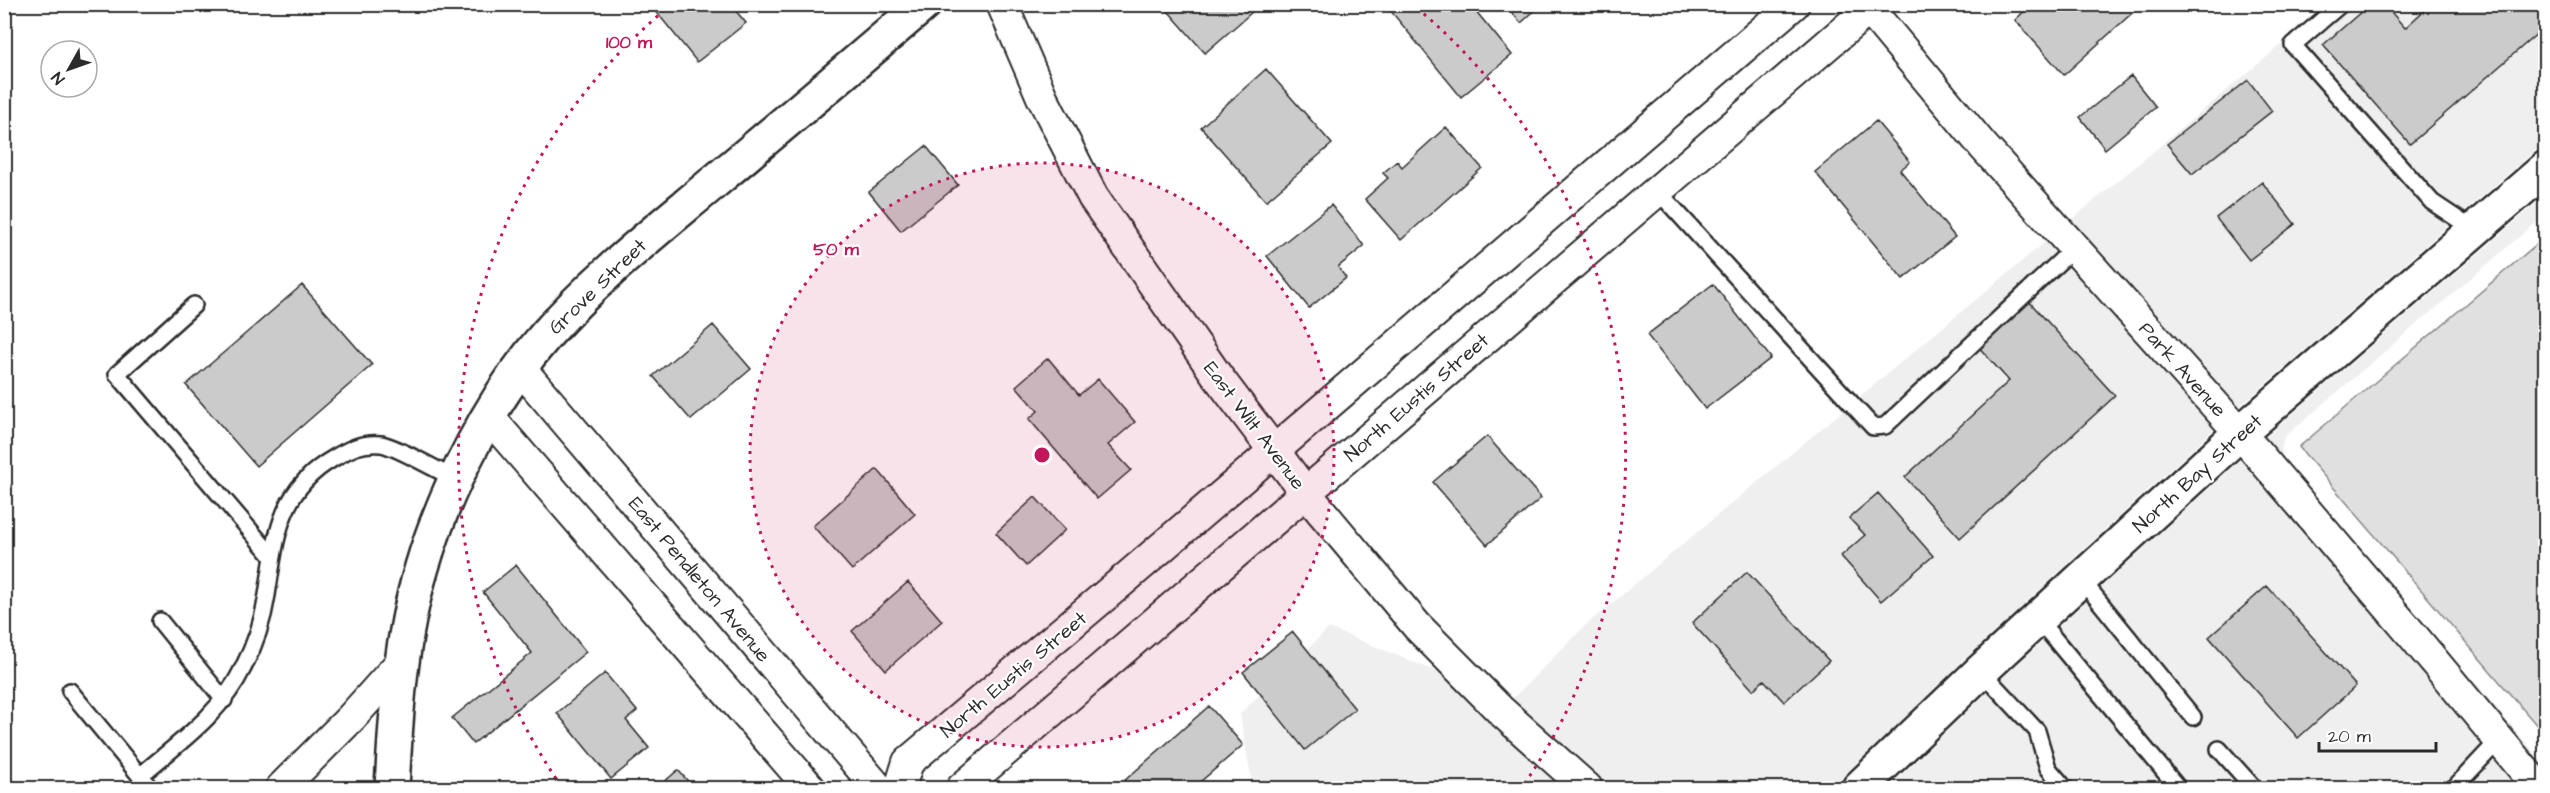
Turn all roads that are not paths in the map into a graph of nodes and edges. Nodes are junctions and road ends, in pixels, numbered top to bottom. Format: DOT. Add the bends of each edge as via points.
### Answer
graph roads {
  1 [pos="924,4"];
  2 [pos="1002,4"];
  3 [pos="1794,4"];
  4 [pos="2341,4"];
  5 [pos="1869,7"];
  6 [pos="2546,168"];
  7 [pos="1658,190"];
  8 [pos="2474,230"];
  9 [pos="2074,248"];
  10 [pos="194,305"];
  11 [pos="521,369"];
  12 [pos="489,417"];
  13 [pos="2240,433"];
  14 [pos="1274,450"];
  15 [pos="455,479"];
  16 [pos="1305,492"];
  17 [pos="272,556"];
  18 [pos="2081,579"];
  19 [pos="2038,619"];
  20 [pos="160,621"];
  21 [pos="402,661"];
  22 [pos="1981,671"];
  23 [pos="70,691"];
  24 [pos="224,700"];
  25 [pos="2193,717"];
  26 [pos="2499,740"];
  27 [pos="2218,748"];
  28 [pos="140,776"];
  29 [pos="150,789"];
  30 [pos="281,789"];
  31 [pos="392,789"];
  32 [pos="810,789"];
  33 [pos="878,789"];
  34 [pos="900,789"];
  35 [pos="962,789"];
  36 [pos="1587,789"];
  37 [pos="1859,789"];
  38 [pos="2065,789"];
  39 [pos="2178,789"];
  40 [pos="2254,789"];
  41 [pos="2454,789"];
  42 [pos="2539,789"];
  1 -- 11 [label="main road, Grove Street" via="637,247 545,336"];
  2 -- 14 [label="street, East Wilt Avenue" via="1041,97 1093,197 1218,377"];
  3 -- 14 [label="street, North Eustis Street"];
  4 -- 8 [label="lane" via="2293,45 2432,202"];
  5 -- 7 [label="street, North Eustis Street"];
  5 -- 9 [label="street, Park Avenue" via="1983,146"];
  6 -- 8 [label="main road, North Bay Street"];
  7 -- 9 [label="lane" via="1873,427 1886,426"];
  7 -- 16 [label="street, North Eustis Street"];
  8 -- 13 [label="main road, North Bay Street"];
  9 -- 13 [label="street, Park Avenue"];
  10 -- 17 [label="lane" via="117,374"];
  11 -- 12 [label="main road, Grove Street"];
  11 -- 33 [label="street, East Pendleton Avenue"];
  12 -- 15 [label="main road, Grove Street"];
  12 -- 32 [label="street"];
  13 -- 18 [label="main road, North Bay Street"];
  13 -- 26 [label="street, Park Avenue"];
  14 -- 16 [label="street, East Wilt Avenue"];
  14 -- 34 [label="street, North Eustis Street" via="908,762"];
  15 -- 17 [label="lane" via="382,444 354,446 306,478 293,495 282,516"];
  15 -- 21 [label="main road, Grove Street" via="422,567"];
  16 -- 35 [label="street, North Eustis Street"];
  16 -- 36 [label="street, East Wilt Avenue" via="1417,626 1501,711"];
  17 -- 24 [label="lane" via="259,634"];
  18 -- 19 [label="main road, North Bay Street"];
  18 -- 25 [label="lane"];
  19 -- 22 [label="main road, North Bay Street"];
  19 -- 39 [label="lane"];
  20 -- 24 [label="lane"];
  21 -- 30 [label="street"];
  21 -- 31 [label="main road, Grove Street"];
  22 -- 37 [label="main road, North Bay Street"];
  22 -- 38 [label="lane" via="2037,731 2049,768"];
  23 -- 28 [label="lane"];
  24 -- 28 [label="lane"];
  26 -- 41 [label="lane"];
  26 -- 42 [label="street, Park Avenue"];
  27 -- 40 [label="lane"];
  28 -- 29 [label="lane"];
}
